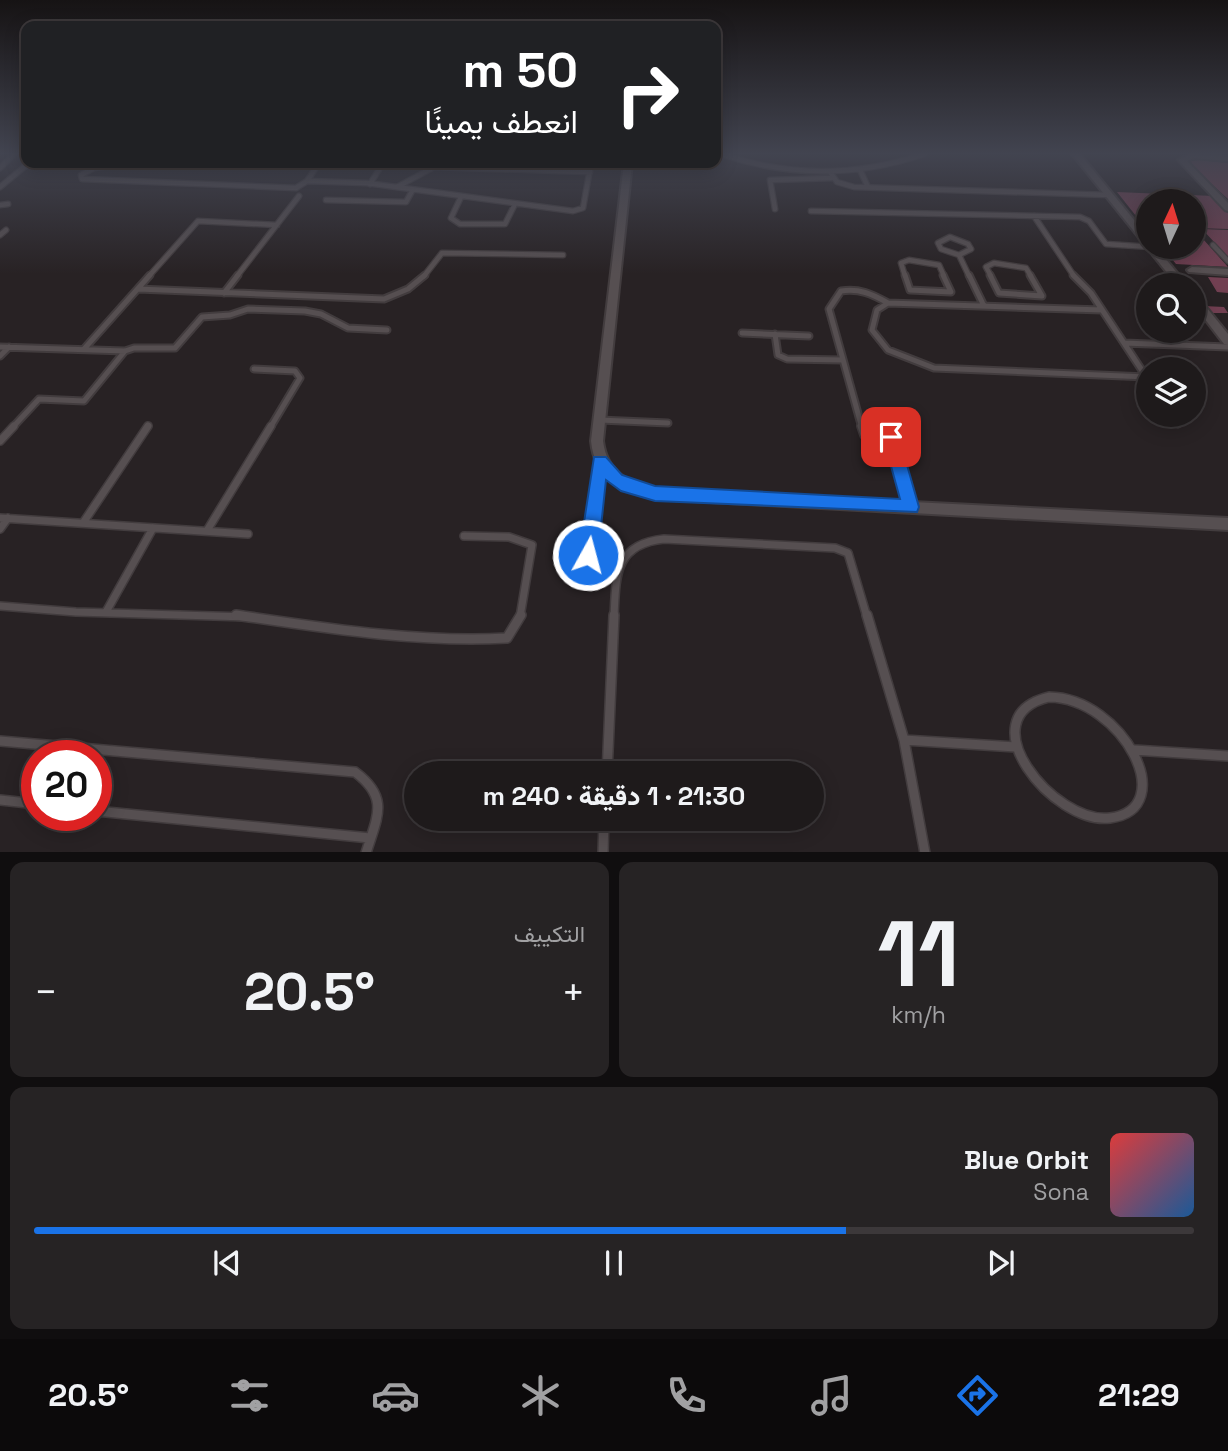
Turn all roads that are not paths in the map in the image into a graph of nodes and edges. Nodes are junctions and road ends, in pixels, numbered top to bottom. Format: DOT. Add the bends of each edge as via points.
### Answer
graph roads {
  1 [pos="410,194"];
  2 [pos="435,194"];
  3 [pos="586,194"];
  4 [pos="625,194"];
  5 [pos="773,194"];
  6 [pos="1072,194"];
  7 [pos="1214,194"];
  8 [pos="1110,195"];
  9 [pos="299,196"];
  10 [pos="461,197"];
  11 [pos="326,200"];
  12 [pos="8,204"];
  13 [pos="515,204"];
  14 [pos="0,205"];
  15 [pos="1228,208"];
  16 [pos="775,209"];
  17 [pos="811,211"];
  18 [pos="1034,216"];
  19 [pos="277,225"];
  20 [pos="1136,228"];
  21 [pos="6,230"];
  22 [pos="0,235"];
  23 [pos="1136,245"];
  24 [pos="1213,245"];
  25 [pos="563,255"];
  26 [pos="959,255"];
  27 [pos="1161,259"];
  28 [pos="1228,261"];
  29 [pos="1192,270"];
  30 [pos="1228,272"];
  31 [pos="1172,273"];
  32 [pos="138,289"];
  33 [pos="933,292"];
  34 [pos="224,293"];
  35 [pos="1024,296"];
  36 [pos="888,303"];
  37 [pos="938,304"];
  38 [pos="984,306"];
  39 [pos="1030,308"];
  40 [pos="1102,310"];
  41 [pos="1206,314"];
  42 [pos="387,330"];
  43 [pos="742,332"];
  44 [pos="775,334"];
  45 [pos="809,336"];
  46 [pos="1228,341"];
  47 [pos="1124,343"];
  48 [pos="0,347"];
  49 [pos="9,347"];
  50 [pos="1228,347"];
  51 [pos="84,349"];
  52 [pos="125,351"];
  53 [pos="0,356"];
  54 [pos="843,360"];
  55 [pos="1136,361"];
  56 [pos="254,369"];
  57 [pos="1136,377"];
  58 [pos="600,420"];
  59 [pos="668,423"];
  60 [pos="148,426"];
  61 [pos="0,441"];
  62 [pos="600,462"];
  63 [pos="911,507"];
  64 [pos="4,518"];
  65 [pos="83,523"];
  66 [pos="1228,524"];
  67 [pos="153,528"];
  68 [pos="0,529"];
  69 [pos="208,529"];
  70 [pos="248,534"];
  71 [pos="464,536"];
  72 [pos="588,555"];
  73 [pos="0,606"];
  74 [pos="106,612"];
  75 [pos="904,740"];
  76 [pos="0,741"];
  77 [pos="1016,747"];
  78 [pos="1135,750"];
  79 [pos="1228,756"];
  80 [pos="608,761"];
  81 [pos="0,800"];
  82 [pos="21,802"];
  83 [pos="112,813"];
  84 [pos="604,831"];
  85 [pos="370,838"];
  86 [pos="366,852"];
  87 [pos="603,852"];
  88 [pos="925,852"];
  1 -- 11 [label="lane" via="406,202 394,204"];
  2 -- 10 [label="lane"];
  3 -- 13 [label="lane" via="583,208 573,211"];
  4 -- 58 [label="street"];
  5 -- 16 [label="lane"];
  6 -- 8 [label="lane"];
  7 -- 15 [label="street"];
  8 -- 20 [label="street"];
  9 -- 19 [label="lane"];
  10 -- 13 [label="lane"];
  10 -- 13 [label="lane" via="451,218 460,224 505,224"];
  12 -- 14 [label="lane"];
  17 -- 18 [label="lane"];
  18 -- 23 [label="lane" via="1080,217 1106,244"];
  18 -- 40 [label="lane" via="1066,268"];
  19 -- 32 [label="lane" via="198,221"];
  19 -- 34 [label="lane"];
  21 -- 22 [label="lane"];
  24 -- 28 [label="lane"];
  25 -- 34 [label="lane" via="442,253 407,290 384,299"];
  26 -- 26 [label="lane" via="968,254 968,244 950,237 938,243"];
  26 -- 38 [label="lane"];
  27 -- 31 [label="street"];
  29 -- 30 [label="street"];
  32 -- 34 [label="lane"];
  32 -- 51 [label="lane"];
  33 -- 33 [label="lane" via="910,290 901,263 939,265 951,292"];
  33 -- 37 [label="lane"];
  35 -- 35 [label="lane" via="999,293 986,267 994,263 1026,268 1042,296"];
  35 -- 39 [label="lane"];
  36 -- 37 [label="lane"];
  36 -- 54 [label="lane" via="862,289 841,291 830,309"];
  36 -- 57 [label="lane" via="877,310 872,330 888,350 919,365"];
  37 -- 38 [label="lane"];
  38 -- 39 [label="lane"];
  39 -- 40 [label="lane"];
  40 -- 47 [label="lane"];
  41 -- 46 [label="street"];
  42 -- 52 [label="lane" via="348,328 321,314 248,309 202,317 174,348"];
  43 -- 44 [label="lane"];
  44 -- 45 [label="lane"];
  44 -- 54 [label="lane" via="778,355 787,359"];
  47 -- 50 [label="lane"];
  47 -- 55 [label="lane"];
  48 -- 49 [label="lane"];
  49 -- 51 [label="lane"];
  49 -- 53 [label="lane"];
  51 -- 52 [label="lane"];
  52 -- 61 [label="lane" via="84,401 39,399"];
  54 -- 63 [label="lane" via="864,435 891,437"];
  56 -- 69 [label="lane" via="296,371 300,378"];
  58 -- 59 [label="lane"];
  58 -- 62 [label="street"];
  60 -- 65 [label="lane"];
  62 -- 63 [label="street" via="628,486 655,494"];
  62 -- 72 [label="lane"];
  63 -- 66 [label="street"];
  64 -- 65 [label="lane"];
  64 -- 68 [label="lane"];
  65 -- 67 [label="lane"];
  67 -- 69 [label="lane"];
  67 -- 74 [label="lane"];
  69 -- 70 [label="lane"];
  71 -- 74 [label="lane" via="509,537 532,545 521,616 507,638 471,640 339,630 228,614"];
  73 -- 74 [label="lane"];
  75 -- 77 [label="lane"];
  75 -- 80 [label="lane" via="848,553 835,548 649,540 623,558 616,572"];
  75 -- 88 [label="lane"];
  76 -- 85 [label="lane" via="355,772 373,783 380,802"];
  77 -- 78 [label="lane" via="1015,728 1021,710 1038,698 1059,696 1082,702 1117,726"];
  77 -- 78 [label="lane" via="1029,774 1048,796 1079,815 1109,821 1133,812 1143,795 1144,776"];
  78 -- 79 [label="lane"];
  81 -- 82 [label="lane"];
  83 -- 85 [label="lane"];
  84 -- 87 [label="lane"];
  85 -- 86 [label="lane"];
}
